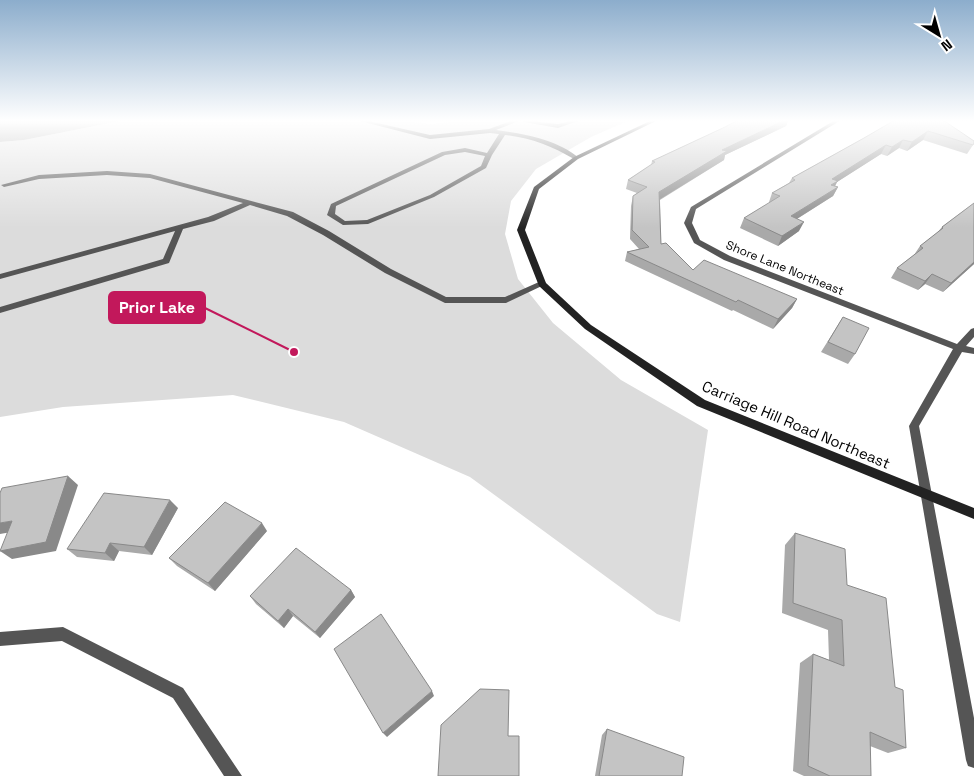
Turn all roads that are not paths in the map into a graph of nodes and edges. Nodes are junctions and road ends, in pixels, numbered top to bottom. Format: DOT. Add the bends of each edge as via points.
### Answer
graph roads {
  1 [pos="439,156"];
  2 [pos="488,156"];
  3 [pos="573,156"];
  4 [pos="580,156"];
  5 [pos="778,156"];
  6 [pos="576,158"];
  7 [pos="4,185"];
  8 [pos="248,204"];
  9 [pos="180,227"];
  10 [pos="0,277"];
  11 [pos="542,284"];
  12 [pos="0,310"];
  13 [pos="974,331"];
  14 [pos="959,348"];
  15 [pos="974,352"];
  16 [pos="925,494"];
  17 [pos="974,514"];
  18 [pos="0,639"];
  19 [pos="974,760"];
  20 [pos="234,776"];
  1 -- 2 [label="street" via="333,205 331,215 342,223 368,222 432,196 476,172 484,167"];
  3 -- 6 [label="street"];
  4 -- 6 [label="street, Carriage Hill Road Northeast"];
  5 -- 14 [label="street, Shore Lane Northeast" via="693,208 688,223 697,241 727,258"];
  6 -- 11 [label="street, Carriage Hill Road Northeast" via="536,188 521,230"];
  7 -- 8 [label="street" via="39,177 107,173 150,176"];
  8 -- 9 [label="street"];
  8 -- 11 [label="street" via="290,214 445,300 506,300"];
  9 -- 10 [label="street"];
  9 -- 12 [label="street" via="166,261"];
  11 -- 16 [label="street, Carriage Hill Road Northeast" via="588,327 700,403"];
  13 -- 14 [label="street"];
  14 -- 15 [label="street, Shore Lane Northeast"];
  14 -- 16 [label="street" via="914,426"];
  16 -- 17 [label="street, Carriage Hill Road Northeast"];
  16 -- 19 [label="street"];
  18 -- 20 [label="street" via="63,634 178,693"];
}
